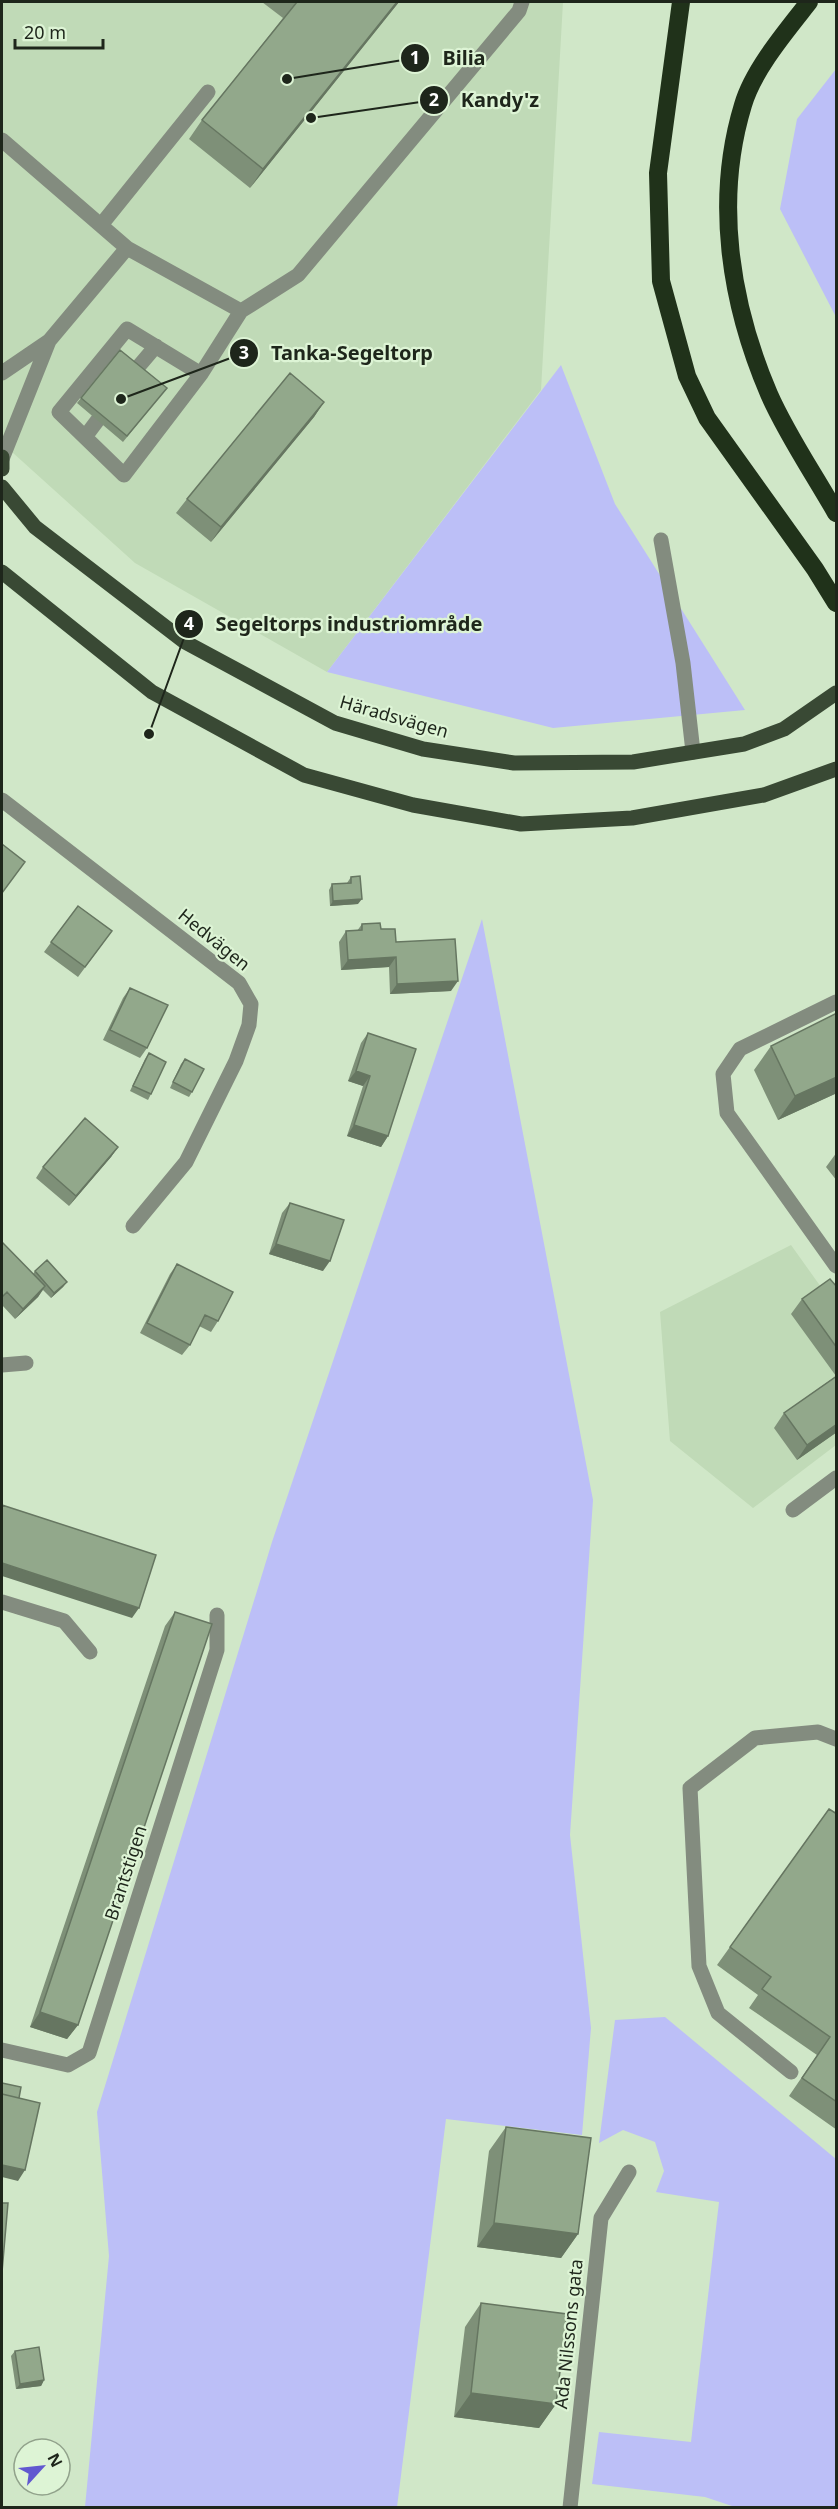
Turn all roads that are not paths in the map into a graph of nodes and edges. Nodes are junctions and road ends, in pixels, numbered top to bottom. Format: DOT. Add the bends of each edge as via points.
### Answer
graph roads {
  1 [pos="522,2"];
  2 [pos="681,2"];
  3 [pos="809,2"];
  4 [pos="208,92"];
  5 [pos="2,140"];
  6 [pos="101,225"];
  7 [pos="127,248"];
  8 [pos="241,311"];
  9 [pos="49,341"];
  10 [pos="156,346"];
  11 [pos="2,373"];
  12 [pos="201,374"];
  13 [pos="85,437"];
  14 [pos="802,454"];
  15 [pos="2,458"];
  16 [pos="2,469"];
  17 [pos="837,485"];
  18 [pos="2,487"];
  19 [pos="837,513"];
  20 [pos="661,540"];
  21 [pos="2,572"];
  22 [pos="837,603"];
  23 [pos="837,693"];
  24 [pos="693,752"];
  25 [pos="837,769"];
  26 [pos="2,800"];
  27 [pos="837,1002"];
  28 [pos="133,1226"];
  29 [pos="837,1266"];
  30 [pos="26,1363"];
  31 [pos="2,1365"];
  32 [pos="837,1478"];
  33 [pos="793,1510"];
  34 [pos="2,1602"];
  35 [pos="217,1615"];
  36 [pos="90,1652"];
  37 [pos="837,1739"];
  38 [pos="2,2049"];
  39 [pos="791,2072"];
  40 [pos="629,2172"];
  41 [pos="570,2508"];
  1 -- 8 [label="street" via="298,274"];
  2 -- 22 [label="highway" via="658,173 661,281 687,376 707,418"];
  3 -- 14 [label="highway" via="771,52 743,103 728,183 729,254 744,328 770,395"];
  4 -- 6 [label="street"];
  5 -- 6 [label="street"];
  6 -- 7 [label="street"];
  7 -- 8 [label="street"];
  7 -- 9 [label="street"];
  8 -- 12 [label="street"];
  9 -- 11 [label="street"];
  9 -- 15 [label="street"];
  10 -- 12 [label="street"];
  10 -- 13 [label="street"];
  10 -- 13 [label="street" via="127,328 59,412"];
  12 -- 13 [label="street" via="124,475"];
  14 -- 17 [label="highway"];
  14 -- 19 [label="highway"];
  15 -- 16 [label="main road"];
  18 -- 24 [label="main road, Häradsvägen" via="35,527 185,642 335,723 423,749 514,763 633,762"];
  20 -- 24 [label="street"];
  21 -- 25 [label="main road" via="152,693 304,775 413,805 521,824 632,818 764,795"];
  23 -- 24 [label="main road, Häradsvägen" via="784,729 744,744"];
  26 -- 28 [label="street, Hedvägen" via="239,982 251,1004 249,1025 236,1061 186,1162"];
  27 -- 29 [label="street" via="740,1049 723,1074 727,1113"];
  30 -- 31 [label="street"];
  32 -- 33 [label="street"];
  34 -- 36 [label="street" via="64,1621"];
  35 -- 38 [label="street, Brantstigen" via="217,1650 88,2053 68,2065"];
  37 -- 39 [label="street" via="818,1732 755,1738 690,1788 699,1966 718,2013"];
  40 -- 41 [label="street, Ada Nilssons gata" via="602,2218"];
}
